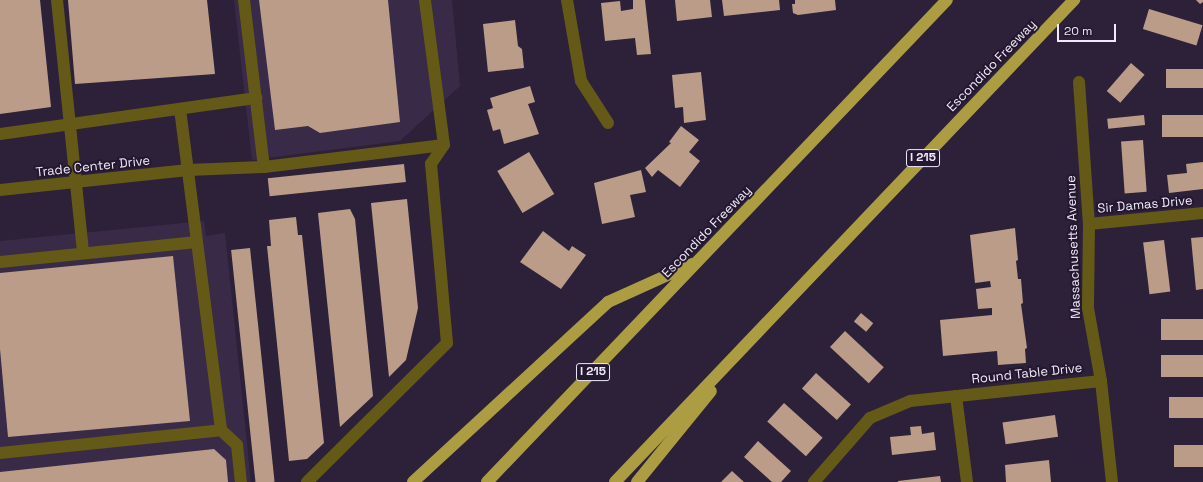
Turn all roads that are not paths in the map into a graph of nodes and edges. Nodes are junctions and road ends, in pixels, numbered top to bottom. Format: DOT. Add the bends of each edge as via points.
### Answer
graph roads {
  1 [pos="57,0"];
  2 [pos="244,0"];
  3 [pos="426,0"];
  4 [pos="567,0"];
  5 [pos="947,0"];
  6 [pos="1074,0"];
  7 [pos="1078,82"];
  8 [pos="256,98"];
  9 [pos="180,109"];
  10 [pos="608,122"];
  11 [pos="68,124"];
  12 [pos="0,134"];
  13 [pos="444,145"];
  14 [pos="264,167"];
  15 [pos="188,170"];
  16 [pos="75,183"];
  17 [pos="0,190"];
  18 [pos="1203,213"];
  19 [pos="1089,224"];
  20 [pos="197,242"];
  21 [pos="83,253"];
  22 [pos="698,261"];
  23 [pos="0,262"];
  24 [pos="773,315"];
  25 [pos="1101,381"];
  26 [pos="956,396"];
  27 [pos="221,430"];
  28 [pos="0,453"];
  29 [pos="241,482"];
  30 [pos="307,482"];
  31 [pos="413,482"];
  32 [pos="487,482"];
  33 [pos="616,482"];
  34 [pos="637,482"];
  35 [pos="814,482"];
  36 [pos="967,482"];
  37 [pos="1112,482"];
  1 -- 11 [label="street"];
  2 -- 8 [label="street"];
  3 -- 13 [label="street"];
  4 -- 10 [label="street" via="581,81"];
  5 -- 22 [label="highway, Escondido Freeway / I 215"];
  6 -- 24 [label="highway, Escondido Freeway / I 215"];
  7 -- 19 [label="street, Massachusetts Avenue"];
  8 -- 9 [label="street"];
  8 -- 14 [label="street"];
  9 -- 11 [label="street"];
  9 -- 15 [label="street"];
  11 -- 12 [label="street"];
  11 -- 16 [label="street"];
  13 -- 14 [label="street, Trade Center Drive"];
  13 -- 30 [label="street" via="431,164 447,343"];
  14 -- 15 [label="street, Trade Center Drive"];
  15 -- 16 [label="street, Trade Center Drive"];
  15 -- 20 [label="street"];
  16 -- 17 [label="street, Trade Center Drive"];
  16 -- 21 [label="street"];
  18 -- 19 [label="street, Sir Damas Drive"];
  19 -- 25 [label="street, Massachusetts Avenue" via="1088,308"];
  20 -- 21 [label="street"];
  20 -- 27 [label="street"];
  21 -- 23 [label="street"];
  22 -- 31 [label="highway" via="608,302"];
  22 -- 32 [label="highway, Escondido Freeway / I 215"];
  24 -- 33 [label="highway, Escondido Freeway / I 215"];
  24 -- 34 [label="highway"];
  25 -- 26 [label="street, Round Table Drive"];
  25 -- 37 [label="street, Massachusetts Avenue"];
  26 -- 35 [label="street, Round Table Drive" via="910,402 870,418"];
  26 -- 36 [label="street, Round Table Drive"];
  27 -- 28 [label="street"];
  27 -- 29 [label="street" via="236,445"];
}
